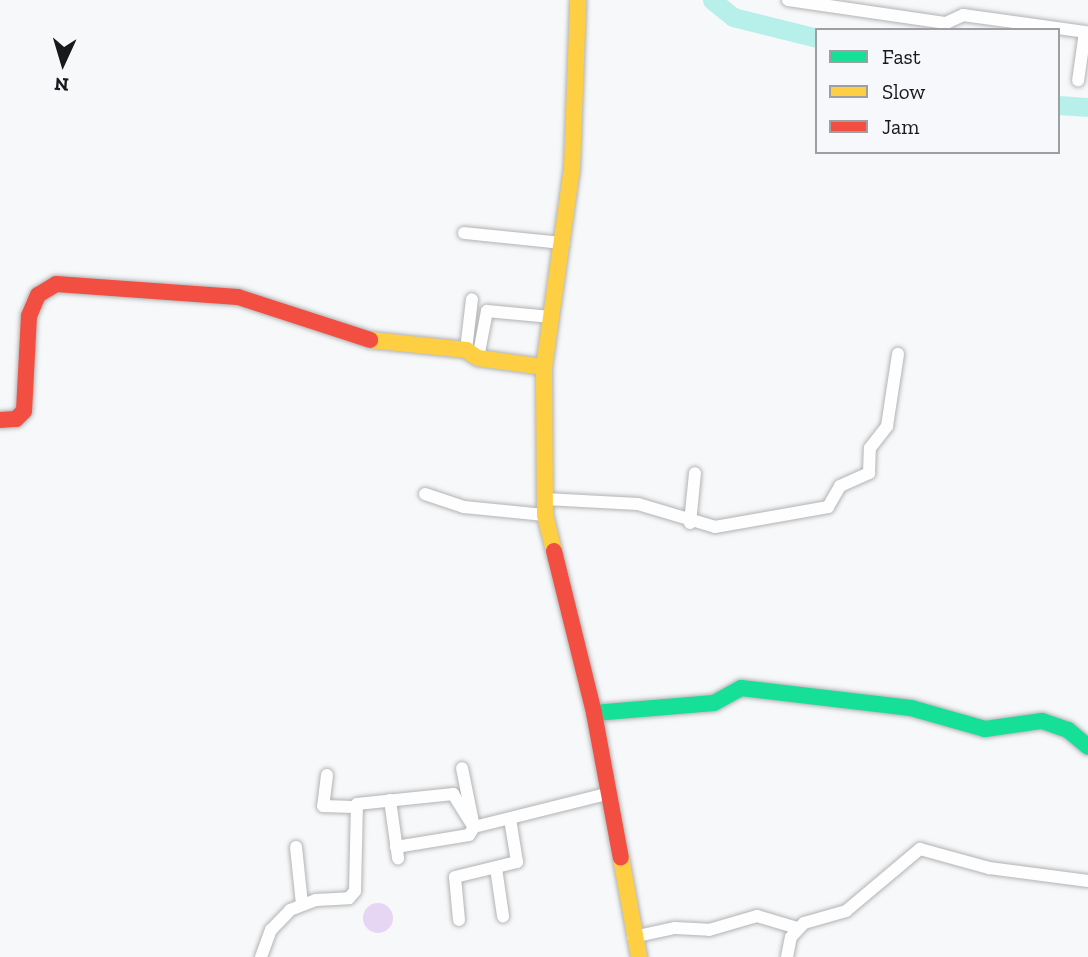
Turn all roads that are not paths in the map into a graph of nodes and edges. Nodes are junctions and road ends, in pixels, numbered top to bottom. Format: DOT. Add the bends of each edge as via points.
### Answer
graph roads {
  1 [pos="578,0"];
  2 [pos="788,0"];
  3 [pos="1044,28"];
  4 [pos="1060,30"];
  5 [pos="1078,81"];
  6 [pos="464,233"];
  7 [pos="563,243"];
  8 [pos="472,299"];
  9 [pos="551,317"];
  10 [pos="472,354"];
  11 [pos="898,354"];
  12 [pos="544,367"];
  13 [pos="0,420"];
  14 [pos="695,473"];
  15 [pos="425,494"];
  16 [pos="545,507"];
  17 [pos="690,523"];
  18 [pos="594,713"];
  19 [pos="1088,747"];
  20 [pos="462,768"];
  21 [pos="327,775"];
  22 [pos="610,793"];
  23 [pos="390,800"];
  24 [pos="354,807"];
  25 [pos="510,819"];
  26 [pos="474,827"];
  27 [pos="296,846"];
  28 [pos="496,868"];
  29 [pos="1088,881"];
  30 [pos="302,904"];
  31 [pos="503,916"];
  32 [pos="459,920"];
  33 [pos="797,929"];
  34 [pos="633,937"];
  35 [pos="261,957"];
  36 [pos="639,957"];
  37 [pos="787,957"];
  1 -- 7 [label="street"];
  2 -- 3 [label="street" via="946,23 963,15"];
  4 -- 5 [label="street" via="1085,32"];
  6 -- 7 [label="street"];
  7 -- 9 [label="street"];
  8 -- 10 [label="street"];
  9 -- 10 [label="street" via="487,310"];
  9 -- 12 [label="street"];
  10 -- 12 [label="street"];
  10 -- 13 [label="street" via="347,336 238,297 56,284 38,295 29,316 24,411 16,419"];
  11 -- 17 [label="street" via="887,426 870,448 869,473 840,486 831,505 715,527"];
  12 -- 16 [label="street"];
  14 -- 17 [label="street"];
  15 -- 16 [label="street" via="464,507"];
  16 -- 17 [label="street" via="638,504"];
  16 -- 18 [label="street"];
  18 -- 19 [label="street" via="714,703 741,688 911,708 985,729 1042,721 1068,730"];
  18 -- 22 [label="street"];
  20 -- 26 [label="street"];
  21 -- 24 [label="street" via="324,807"];
  22 -- 25 [label="street"];
  22 -- 34 [label="street"];
  23 -- 24 [label="street"];
  23 -- 26 [label="street" via="453,794 461,798"];
  23 -- 26 [label="street" via="397,852 466,837"];
  24 -- 30 [label="street" via="355,891 349,898"];
  25 -- 26 [label="street"];
  25 -- 28 [label="street" via="517,862"];
  27 -- 30 [label="street"];
  28 -- 31 [label="street"];
  28 -- 32 [label="street" via="454,877"];
  29 -- 33 [label="street" via="989,868 920,849 846,911"];
  30 -- 35 [label="street" via="275,924"];
  33 -- 34 [label="street" via="757,916 709,930 675,928"];
  33 -- 37 [label="street"];
  34 -- 36 [label="street"];
}
